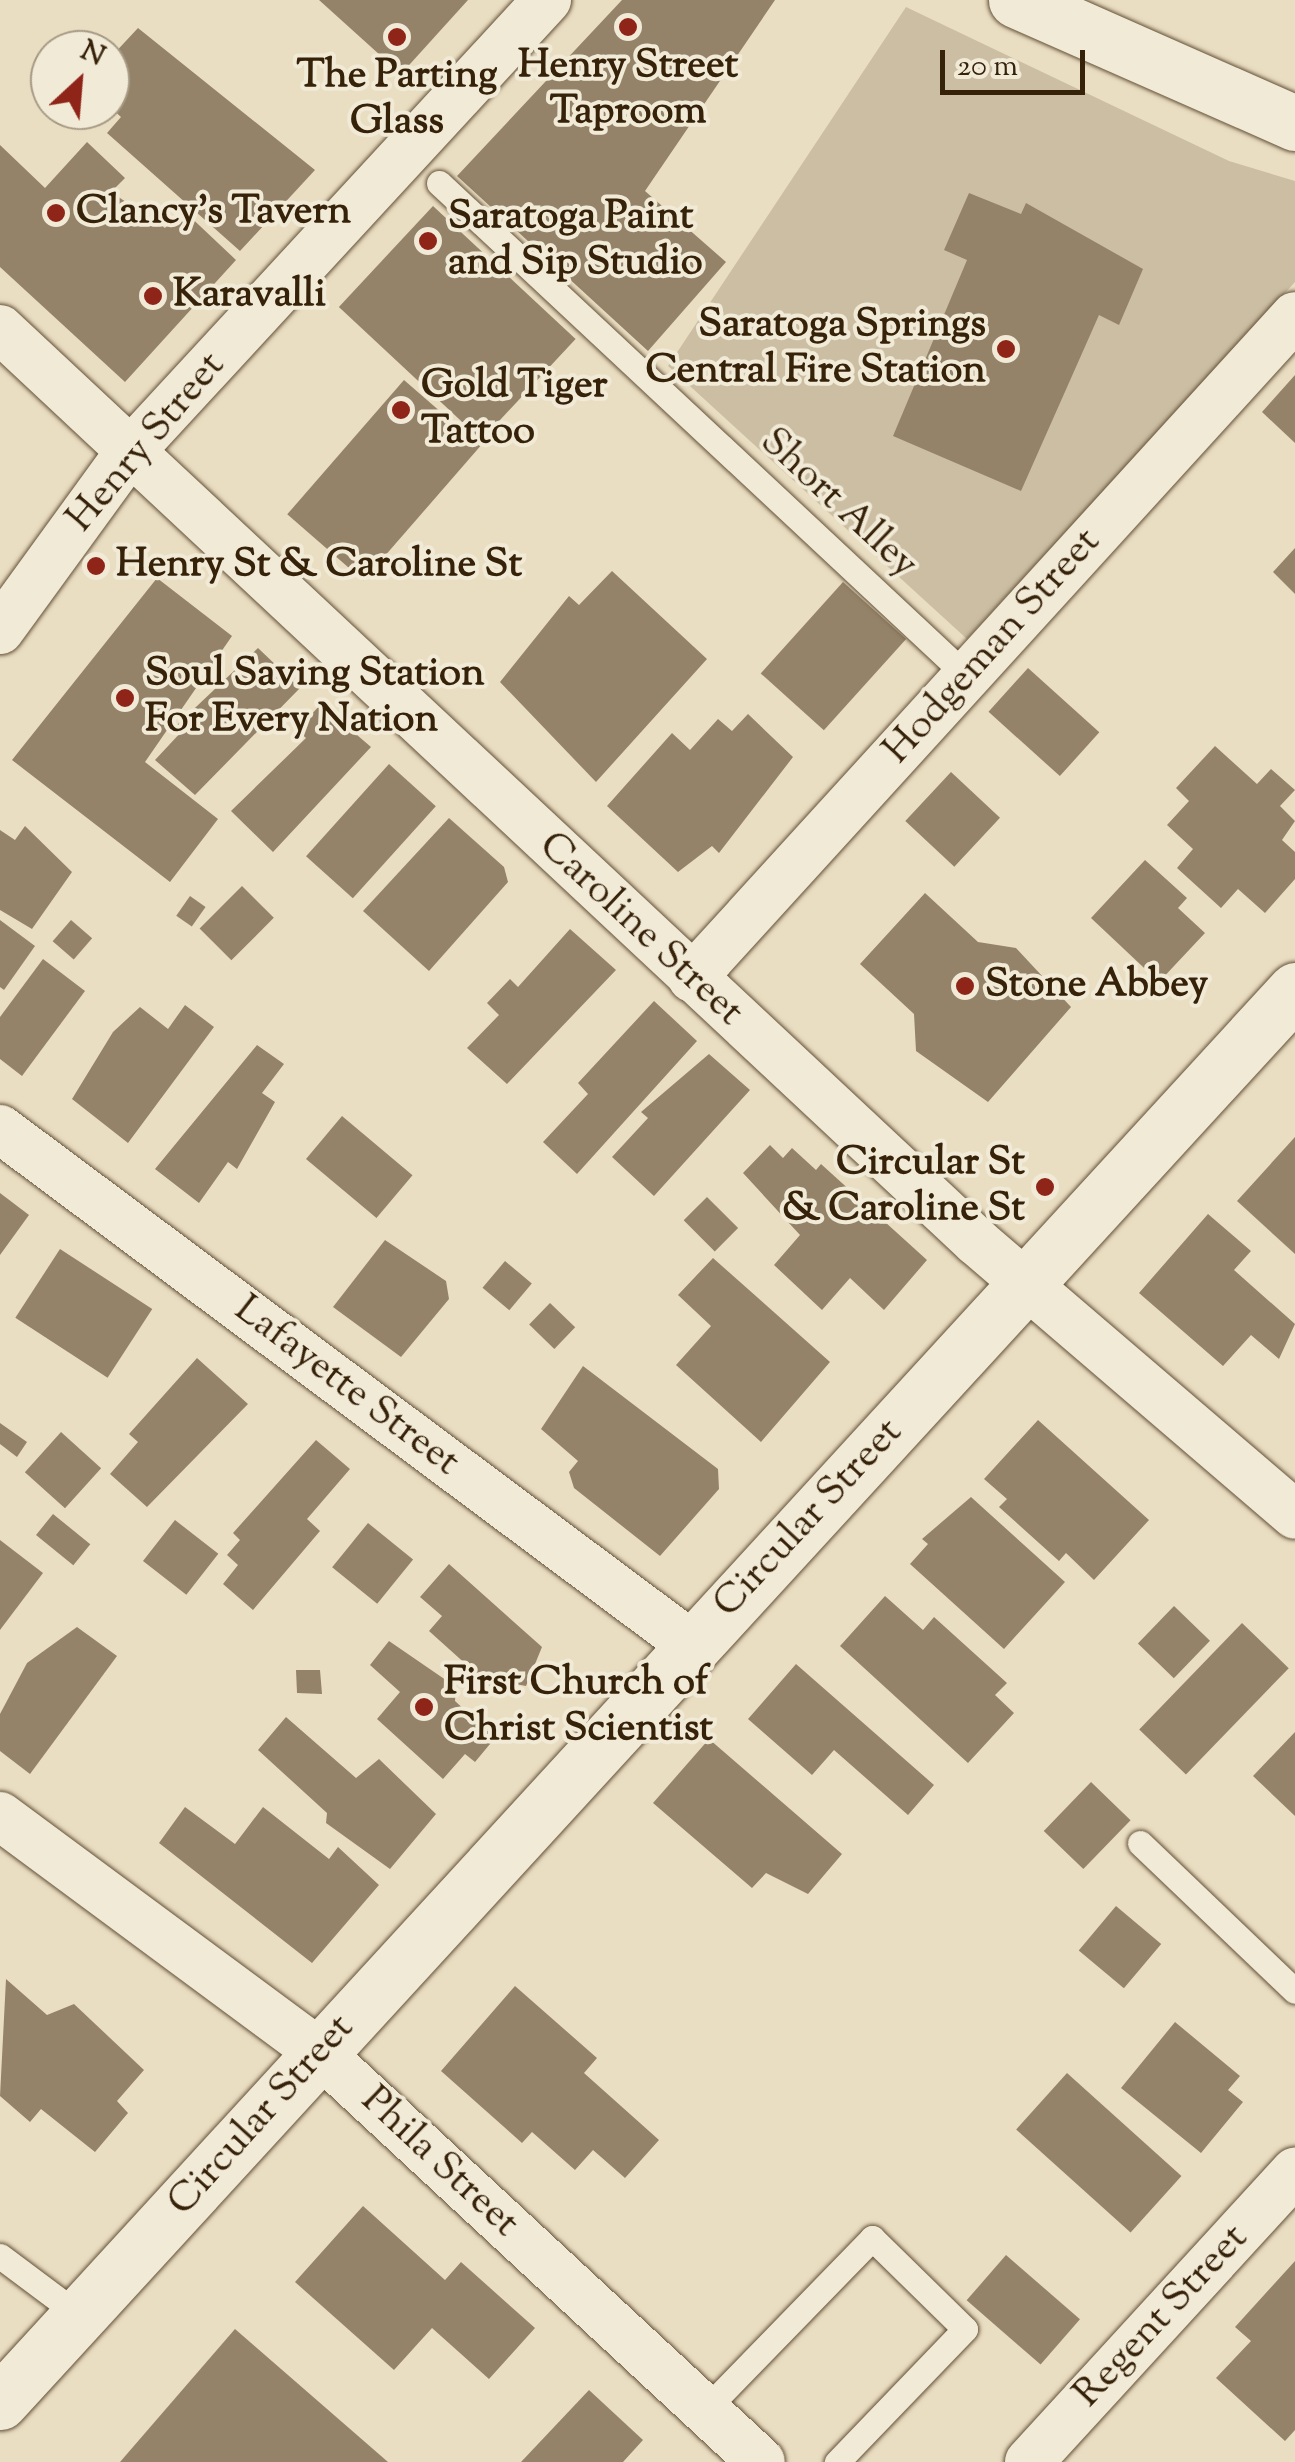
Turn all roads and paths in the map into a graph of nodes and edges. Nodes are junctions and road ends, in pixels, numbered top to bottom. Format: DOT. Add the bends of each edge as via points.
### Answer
graph roads {
  1 [pos="547,0"];
  2 [pos="1016,0"];
  3 [pos="1295,123"];
  4 [pos="438,183"];
  5 [pos="1295,316"];
  6 [pos="0,329"];
  7 [pos="128,454"];
  8 [pos="0,630"];
  9 [pos="967,676"];
  10 [pos="692,978"];
  11 [pos="1295,990"];
  12 [pos="0,1129"];
  13 [pos="1027,1281"];
  14 [pos="1295,1515"];
  15 [pos="693,1646"];
  16 [pos="0,1816"];
  17 [pos="1140,1843"];
  18 [pos="1295,1991"];
  19 [pos="320,2053"];
  20 [pos="1295,2172"];
  21 [pos="0,2256"];
  22 [pos="79,2315"];
  23 [pos="0,2402"];
  24 [pos="705,2410"];
  25 [pos="749,2458"];
  26 [pos="837,2462"];
  27 [pos="1029,2462"];
  1 -- 7 [label="street, Henry Street"];
  2 -- 3 [label="street"];
  4 -- 9 [label="lane, Short Alley"];
  5 -- 9 [label="street, Hodgeman Street"];
  6 -- 7 [label="street, Caroline Street"];
  7 -- 8 [label="street, Henry Street"];
  7 -- 10 [label="street, Caroline Street"];
  9 -- 10 [label="street, Hodgeman Street"];
  10 -- 13 [label="street, Caroline Street"];
  11 -- 13 [label="street, Circular Street"];
  12 -- 15 [label="street, Lafayette Street"];
  13 -- 14 [label="street, Caroline Street"];
  13 -- 15 [label="street, Circular Street"];
  15 -- 19 [label="street, Circular Street"];
  16 -- 19 [label="street, Phila Street"];
  17 -- 18 [label="lane"];
  19 -- 22 [label="street, Circular Street"];
  19 -- 24 [label="street, Phila Street"];
  20 -- 27 [label="street, Regent Street"];
  21 -- 22 [label="lane"];
  22 -- 23 [label="street, Circular Street"];
  24 -- 25 [label="street, Phila Street"];
  24 -- 26 [label="lane" via="872,2238 965,2329"];
}
